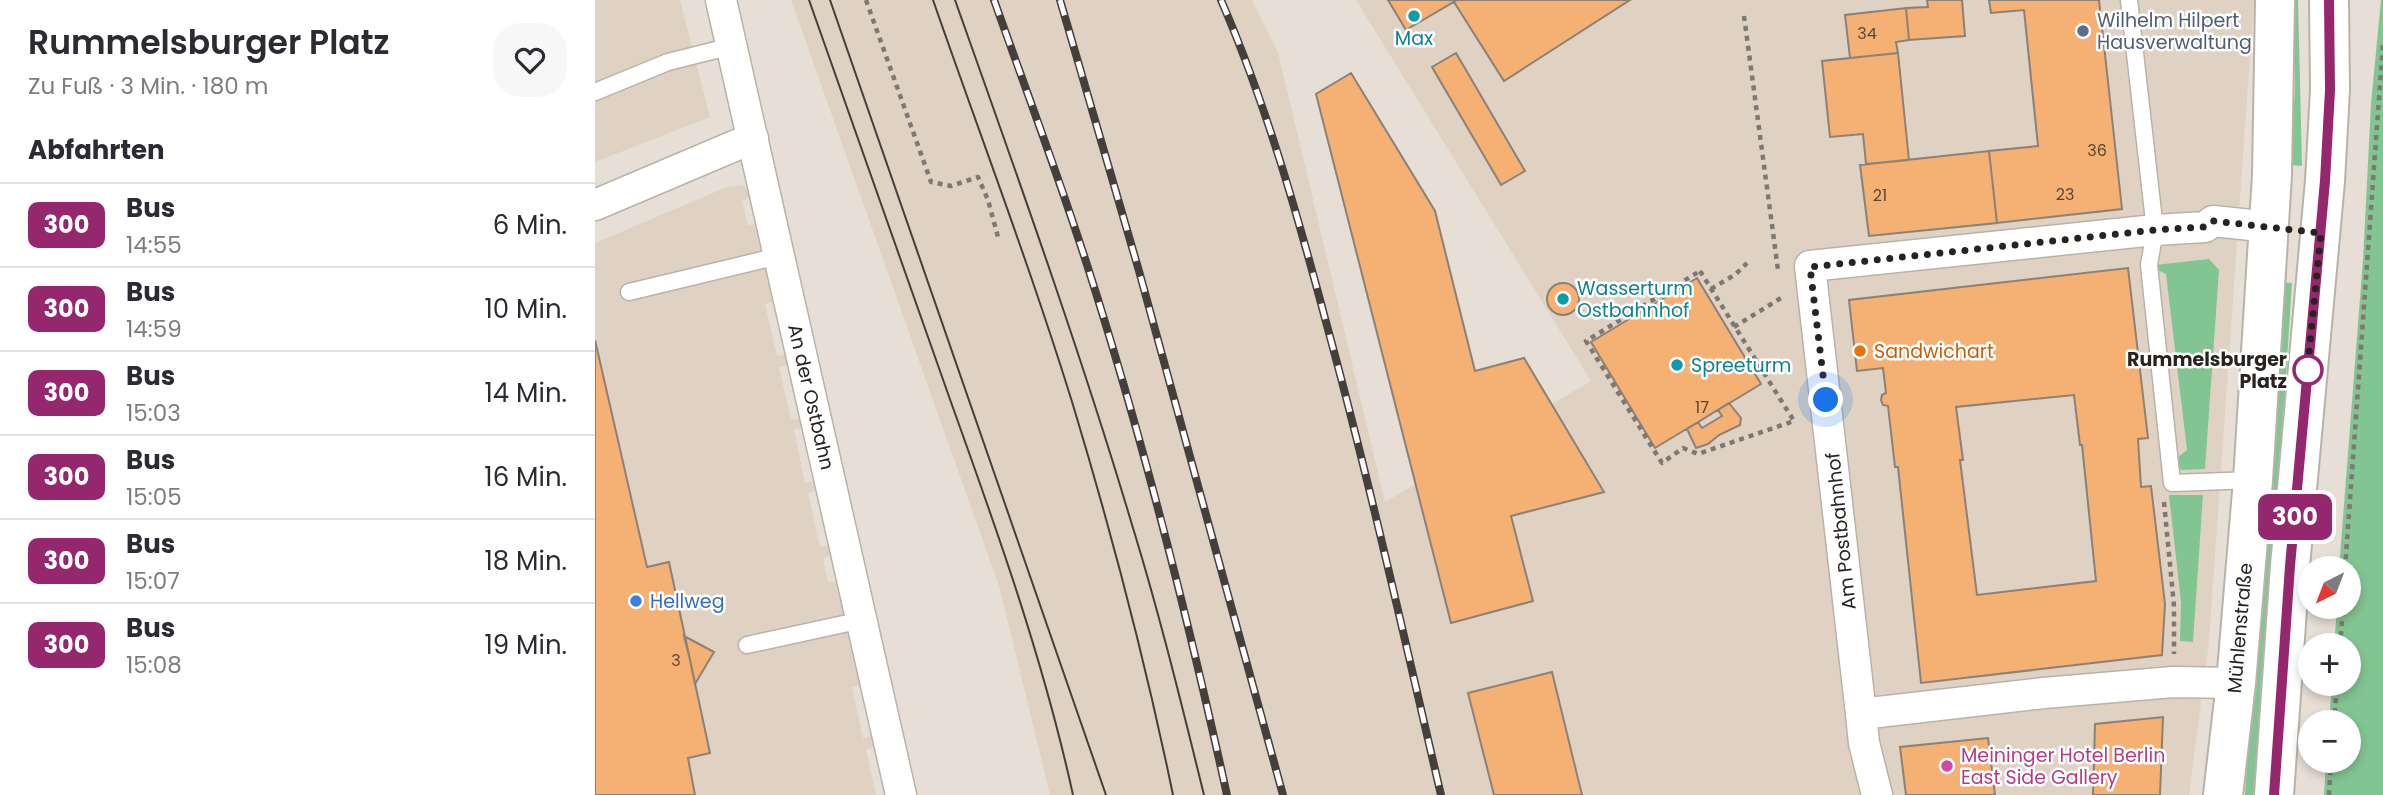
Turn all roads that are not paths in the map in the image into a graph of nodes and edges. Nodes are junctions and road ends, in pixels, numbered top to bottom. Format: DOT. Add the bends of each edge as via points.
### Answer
graph roads {
  1 [pos="721,0"];
  2 [pos="2129,0"];
  3 [pos="2275,0"];
  4 [pos="2329,0"];
  5 [pos="731,46"];
  6 [pos="595,92"];
  7 [pos="753,138"];
  8 [pos="595,205"];
  9 [pos="2270,227"];
  10 [pos="2155,230"];
  11 [pos="2321,233"];
  12 [pos="779,256"];
  13 [pos="629,292"];
  14 [pos="2253,480"];
  15 [pos="862,620"];
  16 [pos="747,645"];
  17 [pos="2236,684"];
  18 [pos="1861,714"];
  19 [pos="901,795"];
  20 [pos="1877,795"];
  21 [pos="2223,795"];
  22 [pos="2274,795"];
  1 -- 5 [label="street, An der Ostbahn"];
  2 -- 10 [label="lane"];
  3 -- 9 [label="main road, Mühlenstraße"];
  4 -- 11 [label="main road" via="2330,90"];
  5 -- 6 [label="lane" via="668,62"];
  5 -- 7 [label="street, An der Ostbahn"];
  7 -- 8 [label="street"];
  7 -- 12 [label="street, An der Ostbahn"];
  9 -- 10 [label="street, Am Postbahnhof" via="2213,221 2205,227"];
  9 -- 11 [label="main road"];
  9 -- 14 [label="main road, Mühlenstraße"];
  10 -- 14 [label="lane" via="2149,265 2172,483"];
  10 -- 18 [label="street, Am Postbahnhof" via="1810,267"];
  11 -- 22 [label="main road"];
  12 -- 13 [label="lane"];
  12 -- 15 [label="street, An der Ostbahn"];
  14 -- 17 [label="main road, Mühlenstraße"];
  15 -- 16 [label="lane"];
  15 -- 19 [label="street, An der Ostbahn"];
  17 -- 18 [label="street" via="2173,681"];
  17 -- 21 [label="main road, Mühlenstraße"];
  18 -- 20 [label="street, Am Postbahnhof"];
}
